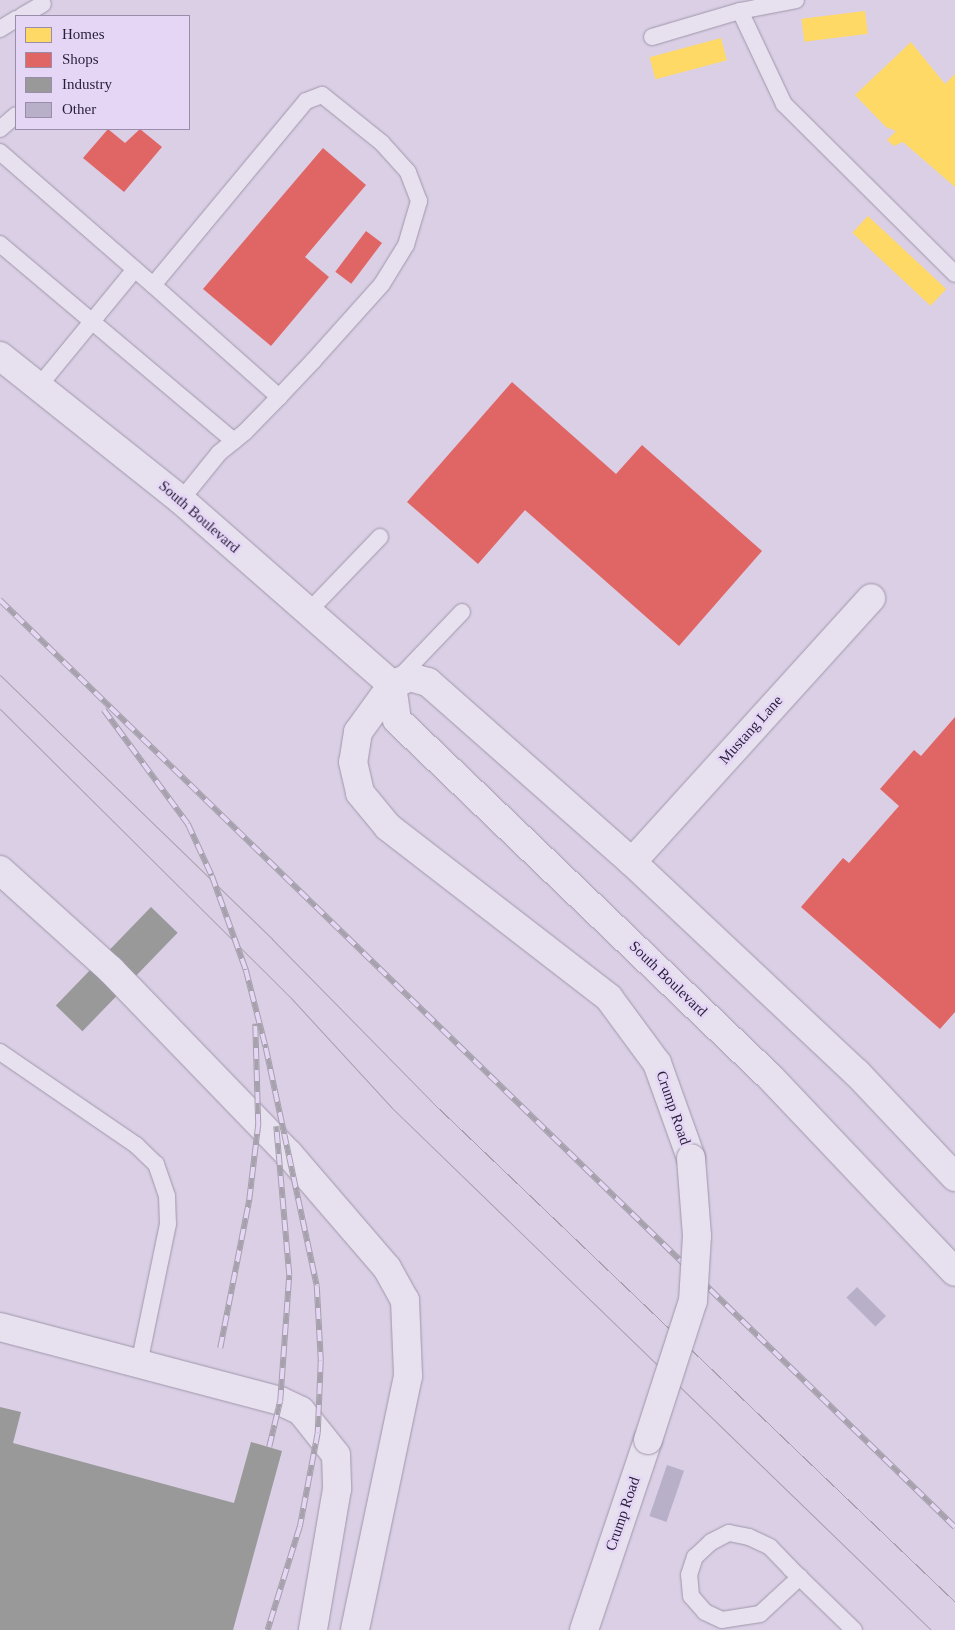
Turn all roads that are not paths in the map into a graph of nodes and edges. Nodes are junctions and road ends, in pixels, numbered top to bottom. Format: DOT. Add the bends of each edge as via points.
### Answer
graph roads {
  1 [pos="796,0"];
  2 [pos="43,1"];
  3 [pos="740,11"];
  4 [pos="23,15"];
  5 [pos="15,20"];
  6 [pos="0,29"];
  7 [pos="652,37"];
  8 [pos="15,116"];
  9 [pos="0,129"];
  10 [pos="0,152"];
  11 [pos="0,244"];
  12 [pos="135,269"];
  13 [pos="955,274"];
  14 [pos="153,285"];
  15 [pos="92,321"];
  16 [pos="0,356"];
  17 [pos="39,386"];
  18 [pos="279,397"];
  19 [pos="234,441"];
  20 [pos="181,500"];
  21 [pos="380,537"];
  22 [pos="871,598"];
  23 [pos="308,612"];
  24 [pos="462,612"];
  25 [pos="392,685"];
  26 [pos="632,862"];
  27 [pos="0,870"];
  28 [pos="0,1052"];
  29 [pos="955,1177"];
  30 [pos="955,1272"];
  31 [pos="0,1327"];
  32 [pos="139,1364"];
  33 [pos="800,1577"];
  34 [pos="313,1630"];
  35 [pos="355,1630"];
  36 [pos="584,1630"];
  37 [pos="854,1630"];
  1 -- 3 [label="lane"];
  2 -- 4 [label="lane"];
  3 -- 7 [label="lane"];
  3 -- 13 [label="lane" via="784,104"];
  5 -- 6 [label="lane"];
  8 -- 9 [label="lane"];
  10 -- 12 [label="lane"];
  11 -- 15 [label="lane"];
  12 -- 14 [label="lane"];
  12 -- 15 [label="lane"];
  14 -- 18 [label="lane"];
  14 -- 18 [label="lane" via="306,101 322,95 382,143 408,172 419,201 406,245 382,284"];
  15 -- 17 [label="lane"];
  15 -- 19 [label="lane"];
  16 -- 17 [label="street, South Boulevard"];
  17 -- 20 [label="street, South Boulevard"];
  18 -- 19 [label="lane"];
  19 -- 20 [label="lane"];
  20 -- 23 [label="street, South Boulevard"];
  21 -- 23 [label="lane"];
  22 -- 26 [label="street, Mustang Lane"];
  23 -- 25 [label="street, South Boulevard"];
  24 -- 25 [label="lane"];
  25 -- 26 [label="street" via="410,677 428,682"];
  25 -- 30 [label="street, South Boulevard" via="397,720 771,1078"];
  25 -- 36 [label="street, Crump Road, bridge" via="358,732 353,762 360,793 388,827 609,998 657,1063 691,1158 697,1236 693,1301"];
  26 -- 29 [label="street" via="857,1073"];
  27 -- 35 [label="street" via="112,970 288,1154 387,1268 405,1300 408,1376"];
  28 -- 32 [label="lane" via="156,1164 167,1196 168,1224"];
  31 -- 32 [label="street"];
  32 -- 34 [label="street" via="301,1411 336,1455 337,1489"];
  33 -- 33 [label="lane" via="770,1548 729,1534 695,1557 689,1575 691,1596 705,1612 722,1620 760,1614"];
  33 -- 37 [label="lane"];
}
